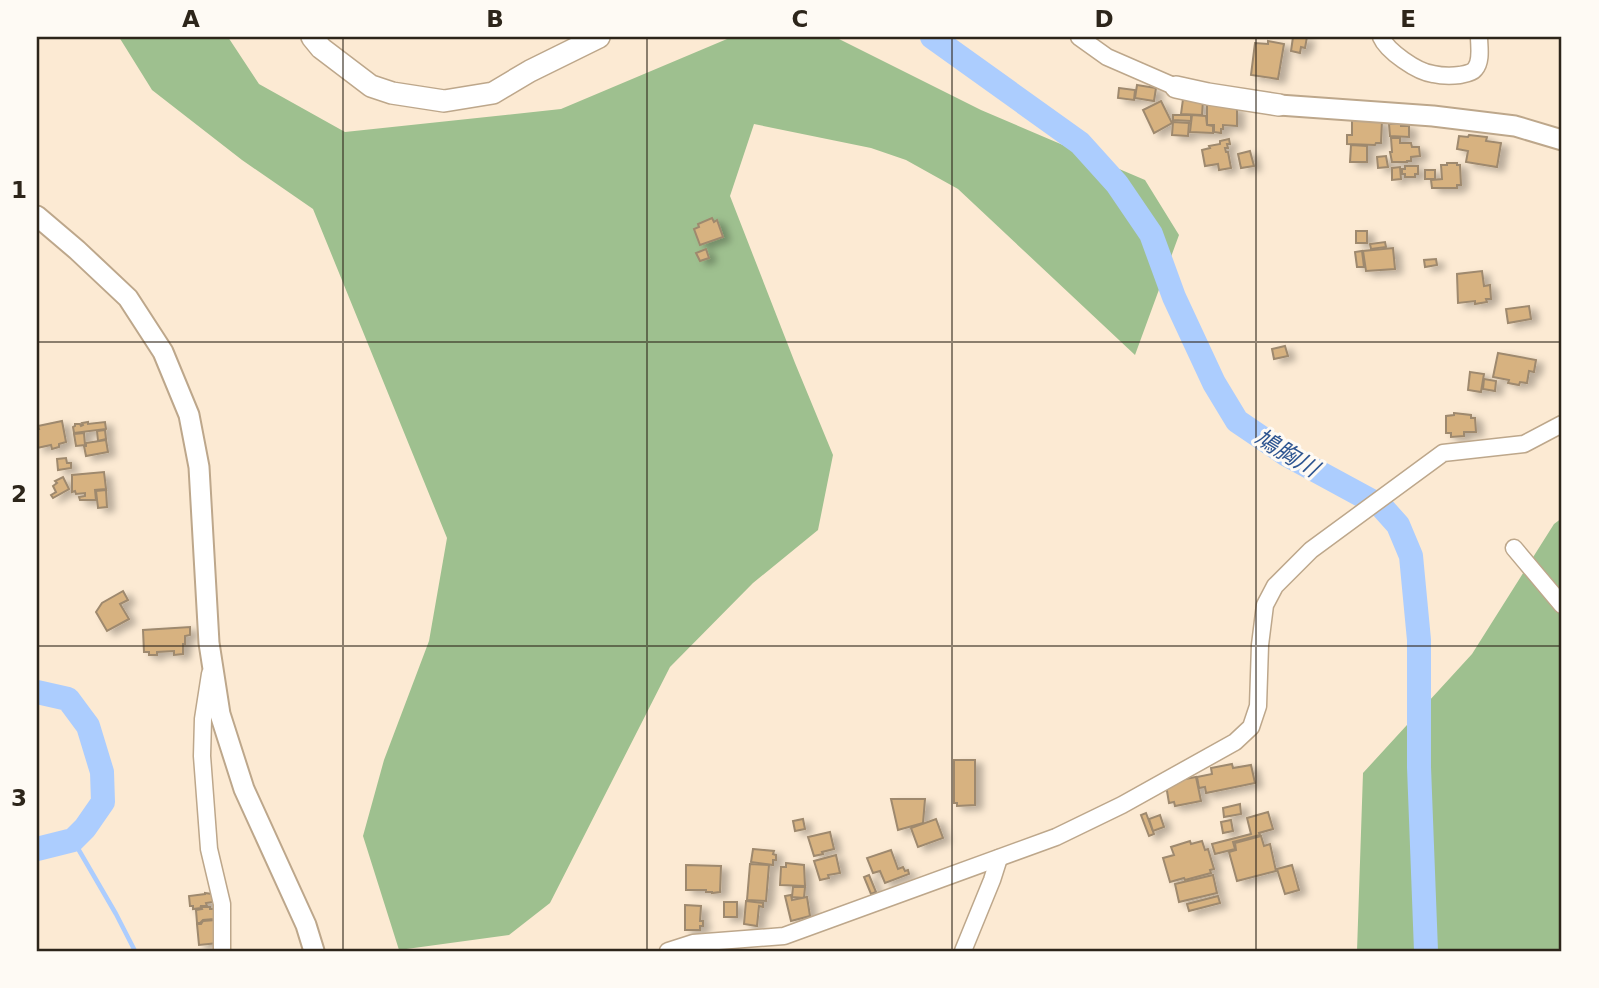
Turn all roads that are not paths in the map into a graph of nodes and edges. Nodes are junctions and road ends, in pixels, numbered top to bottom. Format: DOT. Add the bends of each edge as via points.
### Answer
graph roads {
  1 [pos="312,37"];
  2 [pos="599,37"];
  3 [pos="1079,37"];
  4 [pos="1381,37"];
  5 [pos="1479,37"];
  6 [pos="1176,87"];
  7 [pos="1279,105"];
  8 [pos="1562,141"];
  9 [pos="37,216"];
  10 [pos="1562,424"];
  11 [pos="1514,548"];
  12 [pos="1562,605"];
  13 [pos="212,664"];
  14 [pos="999,858"];
  15 [pos="222,951"];
  16 [pos="314,951"];
  17 [pos="668,951"];
  18 [pos="963,951"];
  1 -- 2 [label="main road" via="371,86 443,101 493,93"];
  3 -- 6 [label="street" via="1107,57"];
  4 -- 5 [label="street" via="1384,45 1407,63 1430,74 1454,76 1476,69"];
  6 -- 7 [label="main road"];
  7 -- 8 [label="street" via="1433,116 1516,127"];
  9 -- 13 [label="street" via="128,298 163,352 189,415 199,467"];
  10 -- 14 [label="street" via="1524,444 1443,453 1311,550 1275,586 1265,605 1258,706 1251,727 1235,742 1122,805"];
  11 -- 12 [label="street"];
  13 -- 15 [label="street" via="202,756 209,849 222,904"];
  13 -- 16 [label="street" via="220,714 244,789"];
  14 -- 17 [label="street" via="784,936 693,943"];
  14 -- 18 [label="street"];
}
